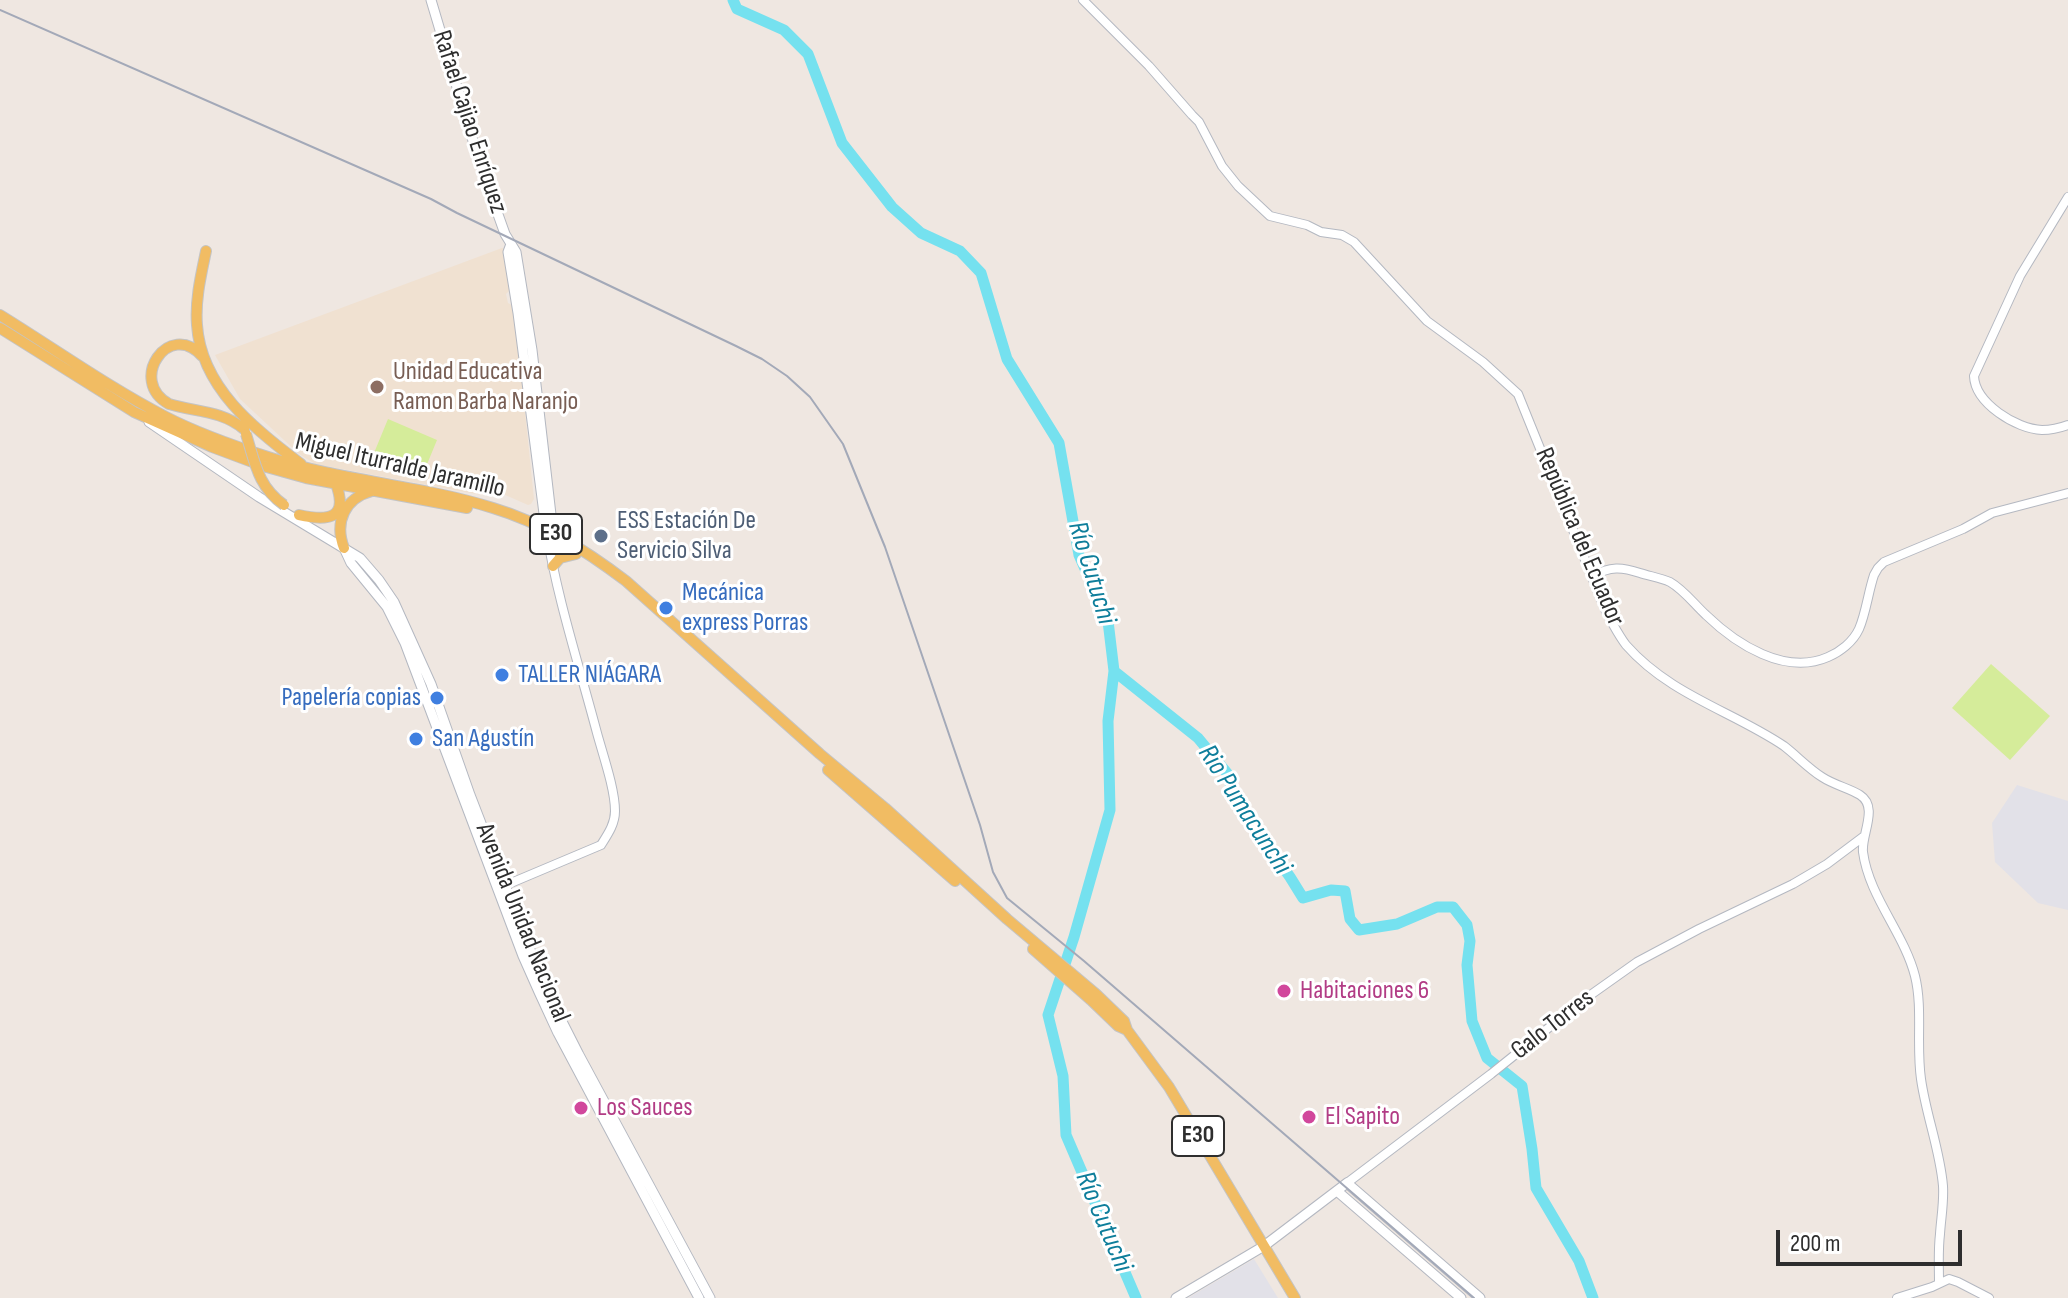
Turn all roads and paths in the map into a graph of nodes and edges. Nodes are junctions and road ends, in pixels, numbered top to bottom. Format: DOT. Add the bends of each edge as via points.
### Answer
graph roads {
  1 [pos="431,0"];
  2 [pos="1083,0"];
  3 [pos="2068,197"];
  4 [pos="206,251"];
  5 [pos="2,322"];
  6 [pos="205,361"];
  7 [pos="134,412"];
  8 [pos="2068,425"];
  9 [pos="245,432"];
  10 [pos="307,469"];
  11 [pos="336,484"];
  12 [pos="373,491"];
  13 [pos="2068,493"];
  14 [pos="299,515"];
  15 [pos="308,527"];
  16 [pos="550,534"];
  17 [pos="344,548"];
  18 [pos="576,554"];
  19 [pos="553,566"];
  20 [pos="1593,576"];
  21 [pos="1863,837"];
  22 [pos="502,887"];
  23 [pos="1005,921"];
  24 [pos="1347,1183"];
  25 [pos="1337,1191"];
  26 [pos="1264,1246"];
  27 [pos="1939,1283"];
  28 [pos="1180,1296"];
  29 [pos="699,1298"];
  30 [pos="710,1298"];
  31 [pos="1295,1298"];
  32 [pos="1461,1298"];
  33 [pos="1480,1298"];
  34 [pos="1897,1298"];
  35 [pos="1989,1298"];
  1 -- 16 [label="main road, Rafael Cajiao Enríquez" via="479,161 516,252"];
  2 -- 20 [label="street, República del Ecuador" via="1199,122 1222,166 1270,216 1354,242 1427,321 1518,394"];
  3 -- 8 [label="street" via="2020,276 1974,376 1979,393 2007,418 2040,430"];
  4 -- 6 [label="main road" via="196,323"];
  5 -- 7 [label="main road, Miguel Iturralde Jaramillo / E30"];
  5 -- 10 [label="main road, Miguel Iturralde Jaramillo / E30" via="167,418"];
  6 -- 9 [label="main road" via="213,384"];
  6 -- 9 [label="main road" via="197,350 170,346 153,366 155,392 169,404 232,420"];
  6 -- 10 [label="main road" via="236,408"];
  7 -- 11 [label="main road, Miguel Iturralde Jaramillo / E30" via="263,466"];
  7 -- 15 [label="main road, Avenida Unidad Nacional"];
  9 -- 14 [label="main road, bridge" via="261,482"];
  10 -- 16 [label="main road, Miguel Iturralde Jaramillo / E30" via="458,498"];
  11 -- 12 [label="main road, Miguel Iturralde Jaramillo / E30"];
  11 -- 14 [label="main road" via="336,513 326,519"];
  12 -- 16 [label="main road, Miguel Iturralde Jaramillo / E30" via="457,505"];
  12 -- 17 [label="main road" via="356,498 344,512"];
  13 -- 20 [label="street" via="1992,513 1884,562 1874,575 1855,636 1835,654 1808,664 1789,663 1737,642 1669,582 1619,568"];
  14 -- 15 [label="main road"];
  15 -- 17 [label="main road, Avenida Unidad Nacional"];
  16 -- 18 [label="main road, Miguel Iturralde Jaramillo / E30"];
  16 -- 19 [label="street, Rafael Cajiao Enríquez"];
  16 -- 23 [label="main road, Miguel Iturralde Jaramillo / E30" via="626,581"];
  17 -- 22 [label="main road, Avenida Unidad Nacional" via="387,607 405,643"];
  18 -- 19 [label="main road"];
  18 -- 23 [label="main road, Miguel Iturralde Jaramillo / E30" via="682,636"];
  19 -- 22 [label="street, Rafael Cajiao Enríquez" via="615,806 614,822 601,845"];
  20 -- 21 [label="street, República del Ecuador" via="1626,644 1669,683 1784,746 1823,778 1861,795 1868,808"];
  21 -- 24 [label="street, Galo Torres" via="1793,884 1637,962"];
  21 -- 27 [label="street, República del Ecuador" via="1868,871 1918,992 1921,1079 1943,1185"];
  22 -- 29 [label="main road, Avenida Unidad Nacional" via="523,956 556,1029"];
  22 -- 30 [label="main road, Avenida Unidad Nacional" via="560,1019"];
  23 -- 26 [label="main road, E30" via="1124,1021"];
  24 -- 25 [label="main road, Galo Torres"];
  24 -- 33 [label="main road"];
  25 -- 26 [label="main road, Galo Torres"];
  25 -- 32 [label="main road"];
  26 -- 28 [label="main road, Galo Torres"];
  26 -- 31 [label="main road, E30"];
  27 -- 34 [label="street"];
  27 -- 35 [label="street" via="1949,1279"];
}
